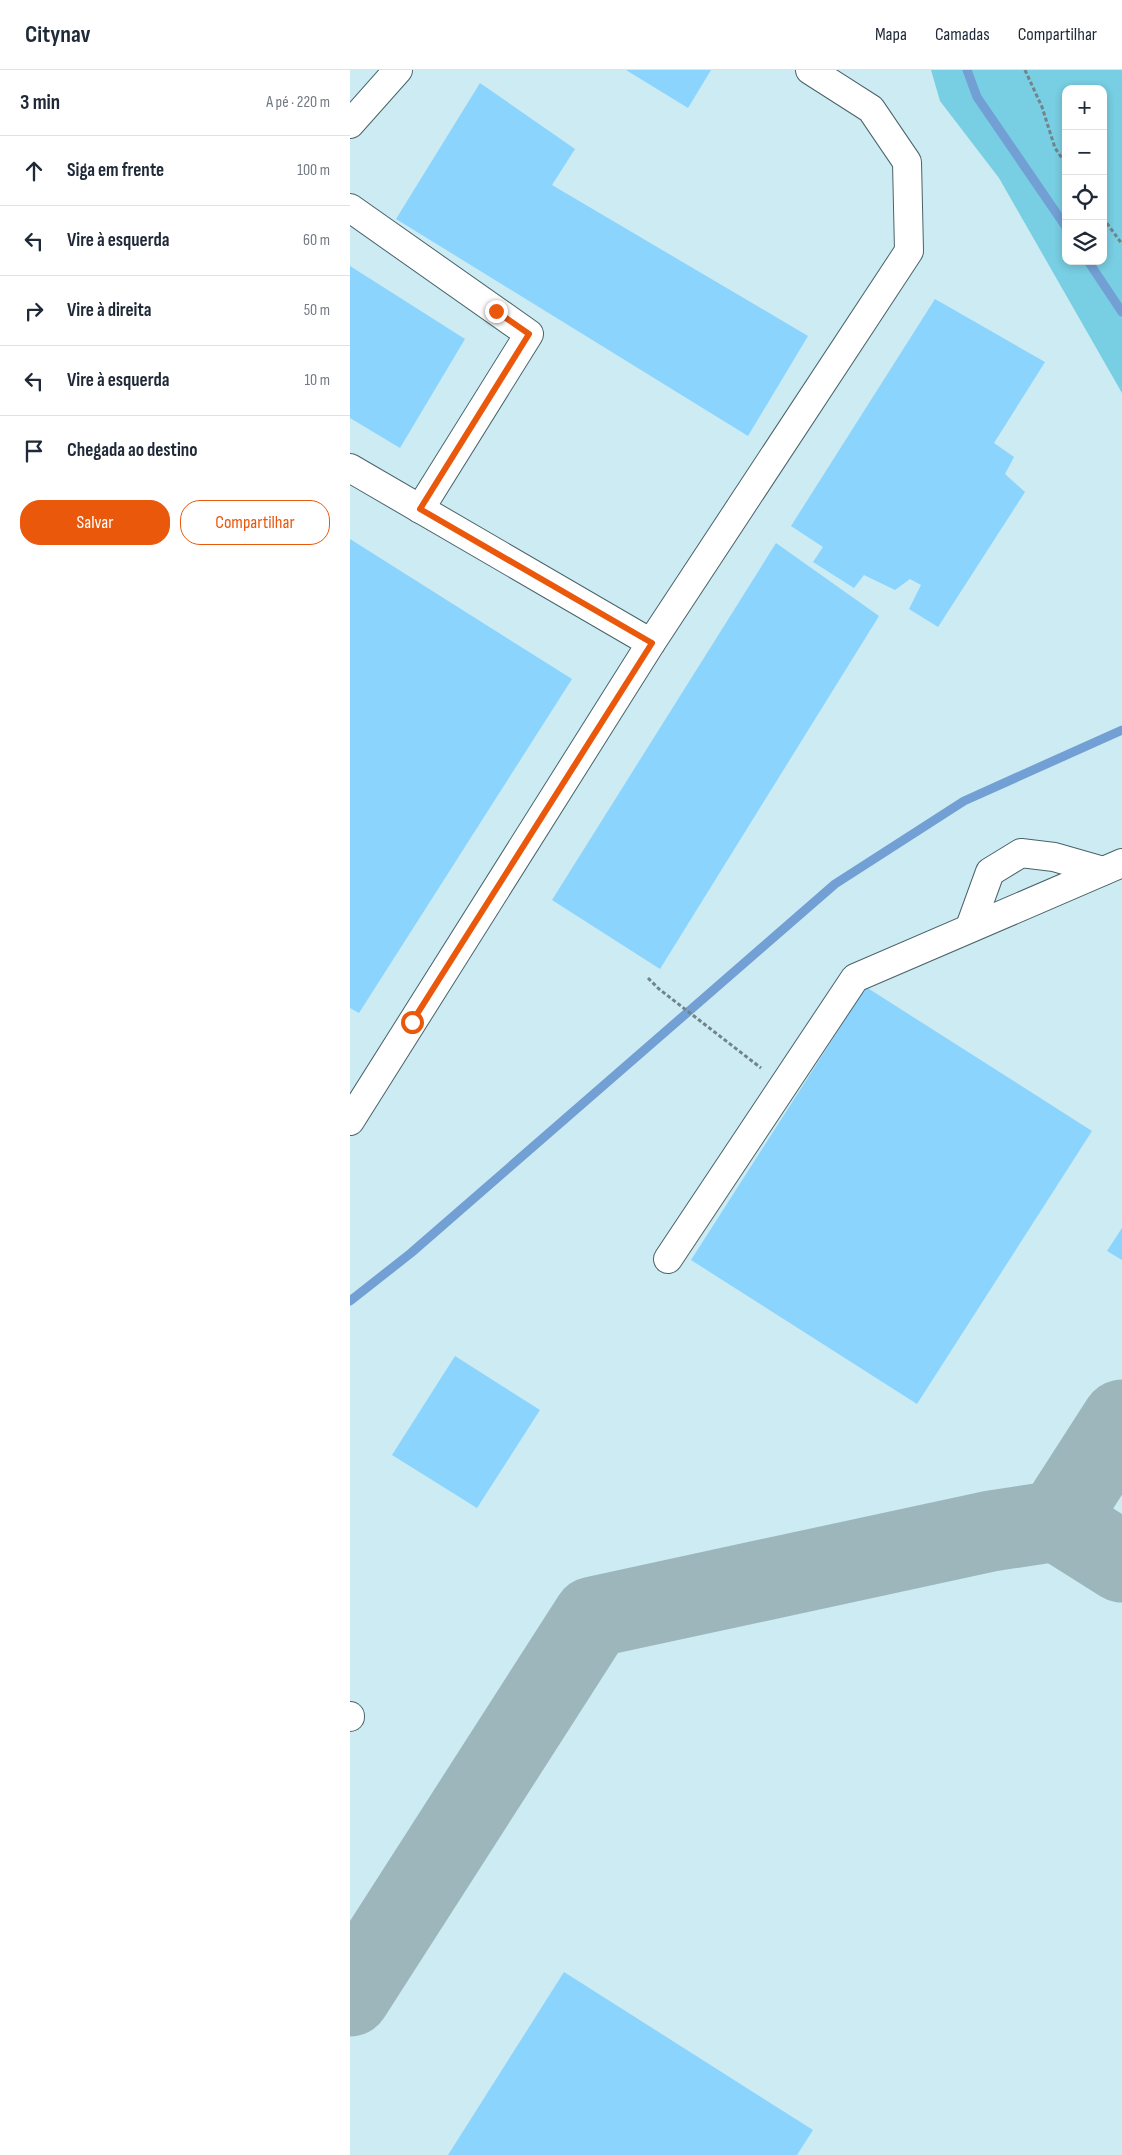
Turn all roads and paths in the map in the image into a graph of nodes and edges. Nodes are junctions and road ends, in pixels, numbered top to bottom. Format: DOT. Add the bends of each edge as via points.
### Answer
graph roads {
  1 [pos="398,70"];
  2 [pos="810,70"];
  3 [pos="1025,70"];
  4 [pos="350,124"];
  5 [pos="1062,158"];
  6 [pos="350,208"];
  7 [pos="1104,220"];
  8 [pos="1122,244"];
  9 [pos="350,468"];
  10 [pos="420,509"];
  11 [pos="652,643"];
  12 [pos="1113,867"];
  13 [pos="970,927"];
  14 [pos="648,978"];
  15 [pos="784,1085"];
  16 [pos="350,1121"];
  17 [pos="668,1259"];
  1 -- 4 [label="street"];
  2 -- 11 [label="street" via="871,109 906,162 909,251"];
  3 -- 5 [label="path" via="1042,107 1055,148"];
  6 -- 10 [label="street" via="529,334"];
  7 -- 8 [label="path"];
  9 -- 10 [label="street"];
  10 -- 11 [label="street"];
  11 -- 16 [label="street"];
  12 -- 13 [label="street"];
  12 -- 13 [label="street" via="1021,853 990,872"];
  13 -- 15 [label="street" via="855,978"];
  14 -- 15 [label="path"];
  15 -- 17 [label="street"];
}
